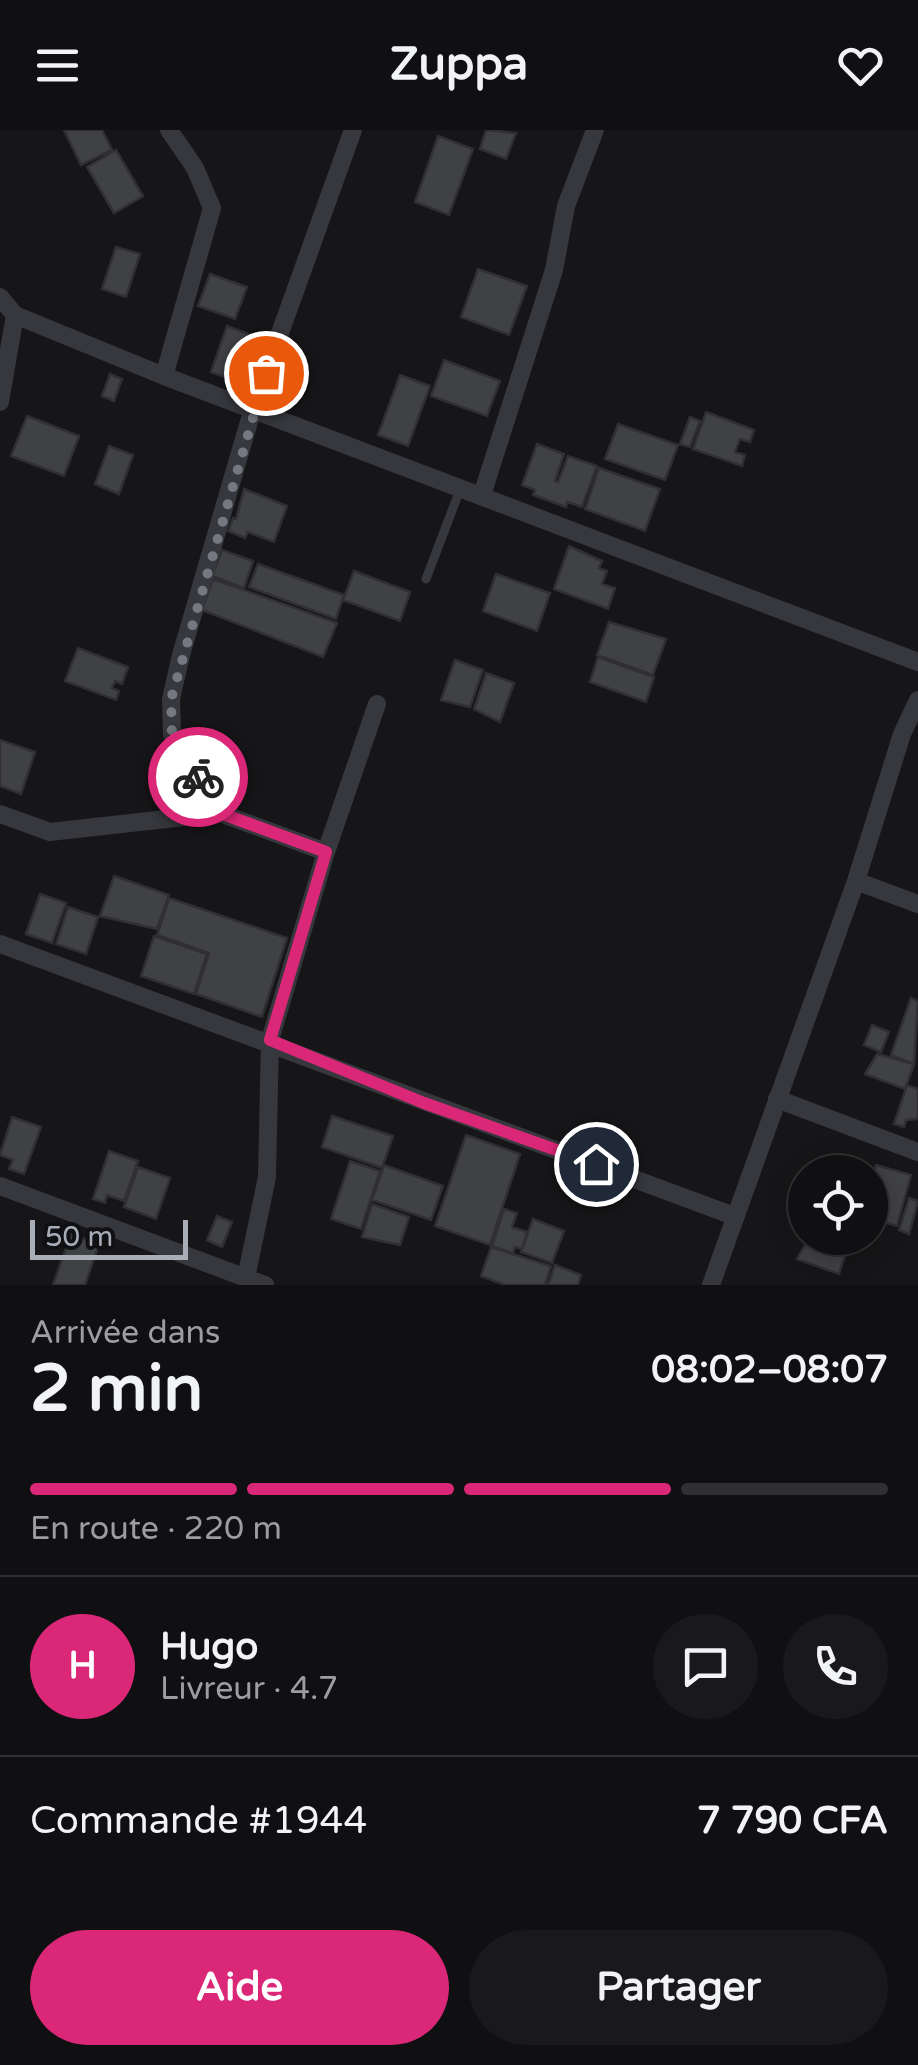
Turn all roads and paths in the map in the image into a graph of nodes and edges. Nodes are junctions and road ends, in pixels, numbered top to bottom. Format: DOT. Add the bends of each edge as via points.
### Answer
graph roads {
  1 [pos="169,130"];
  2 [pos="353,130"];
  3 [pos="595,130"];
  4 [pos="0,297"];
  5 [pos="15,315"];
  6 [pos="164,376"];
  7 [pos="0,402"];
  8 [pos="253,408"];
  9 [pos="460,487"];
  10 [pos="482,495"];
  11 [pos="426,580"];
  12 [pos="918,662"];
  13 [pos="918,700"];
  14 [pos="377,704"];
  15 [pos="220,813"];
  16 [pos="0,814"];
  17 [pos="326,852"];
  18 [pos="856,881"];
  19 [pos="918,904"];
  20 [pos="0,944"];
  21 [pos="270,1040"];
  22 [pos="777,1099"];
  23 [pos="918,1152"];
  24 [pos="0,1186"];
  25 [pos="734,1216"];
  26 [pos="246,1278"];
  27 [pos="266,1285"];
  28 [pos="711,1285"];
  1 -- 6 [label="street" via="212,208"];
  2 -- 8 [label="street"];
  3 -- 10 [label="street" via="566,206 554,270"];
  4 -- 5 [label="street"];
  5 -- 6 [label="street"];
  5 -- 7 [label="street"];
  6 -- 8 [label="street"];
  8 -- 9 [label="street"];
  8 -- 15 [label="street" via="171,699 172,734"];
  9 -- 10 [label="street"];
  9 -- 11 [label="lane"];
  10 -- 12 [label="street"];
  13 -- 18 [label="street"];
  14 -- 17 [label="street"];
  15 -- 16 [label="street" via="50,832"];
  15 -- 17 [label="street"];
  17 -- 21 [label="street"];
  18 -- 19 [label="street"];
  18 -- 22 [label="street"];
  20 -- 21 [label="street"];
  21 -- 25 [label="street"];
  21 -- 26 [label="street" via="267,1177"];
  22 -- 23 [label="street"];
  22 -- 25 [label="street"];
  24 -- 26 [label="street"];
  25 -- 28 [label="street"];
  26 -- 27 [label="street"];
}
